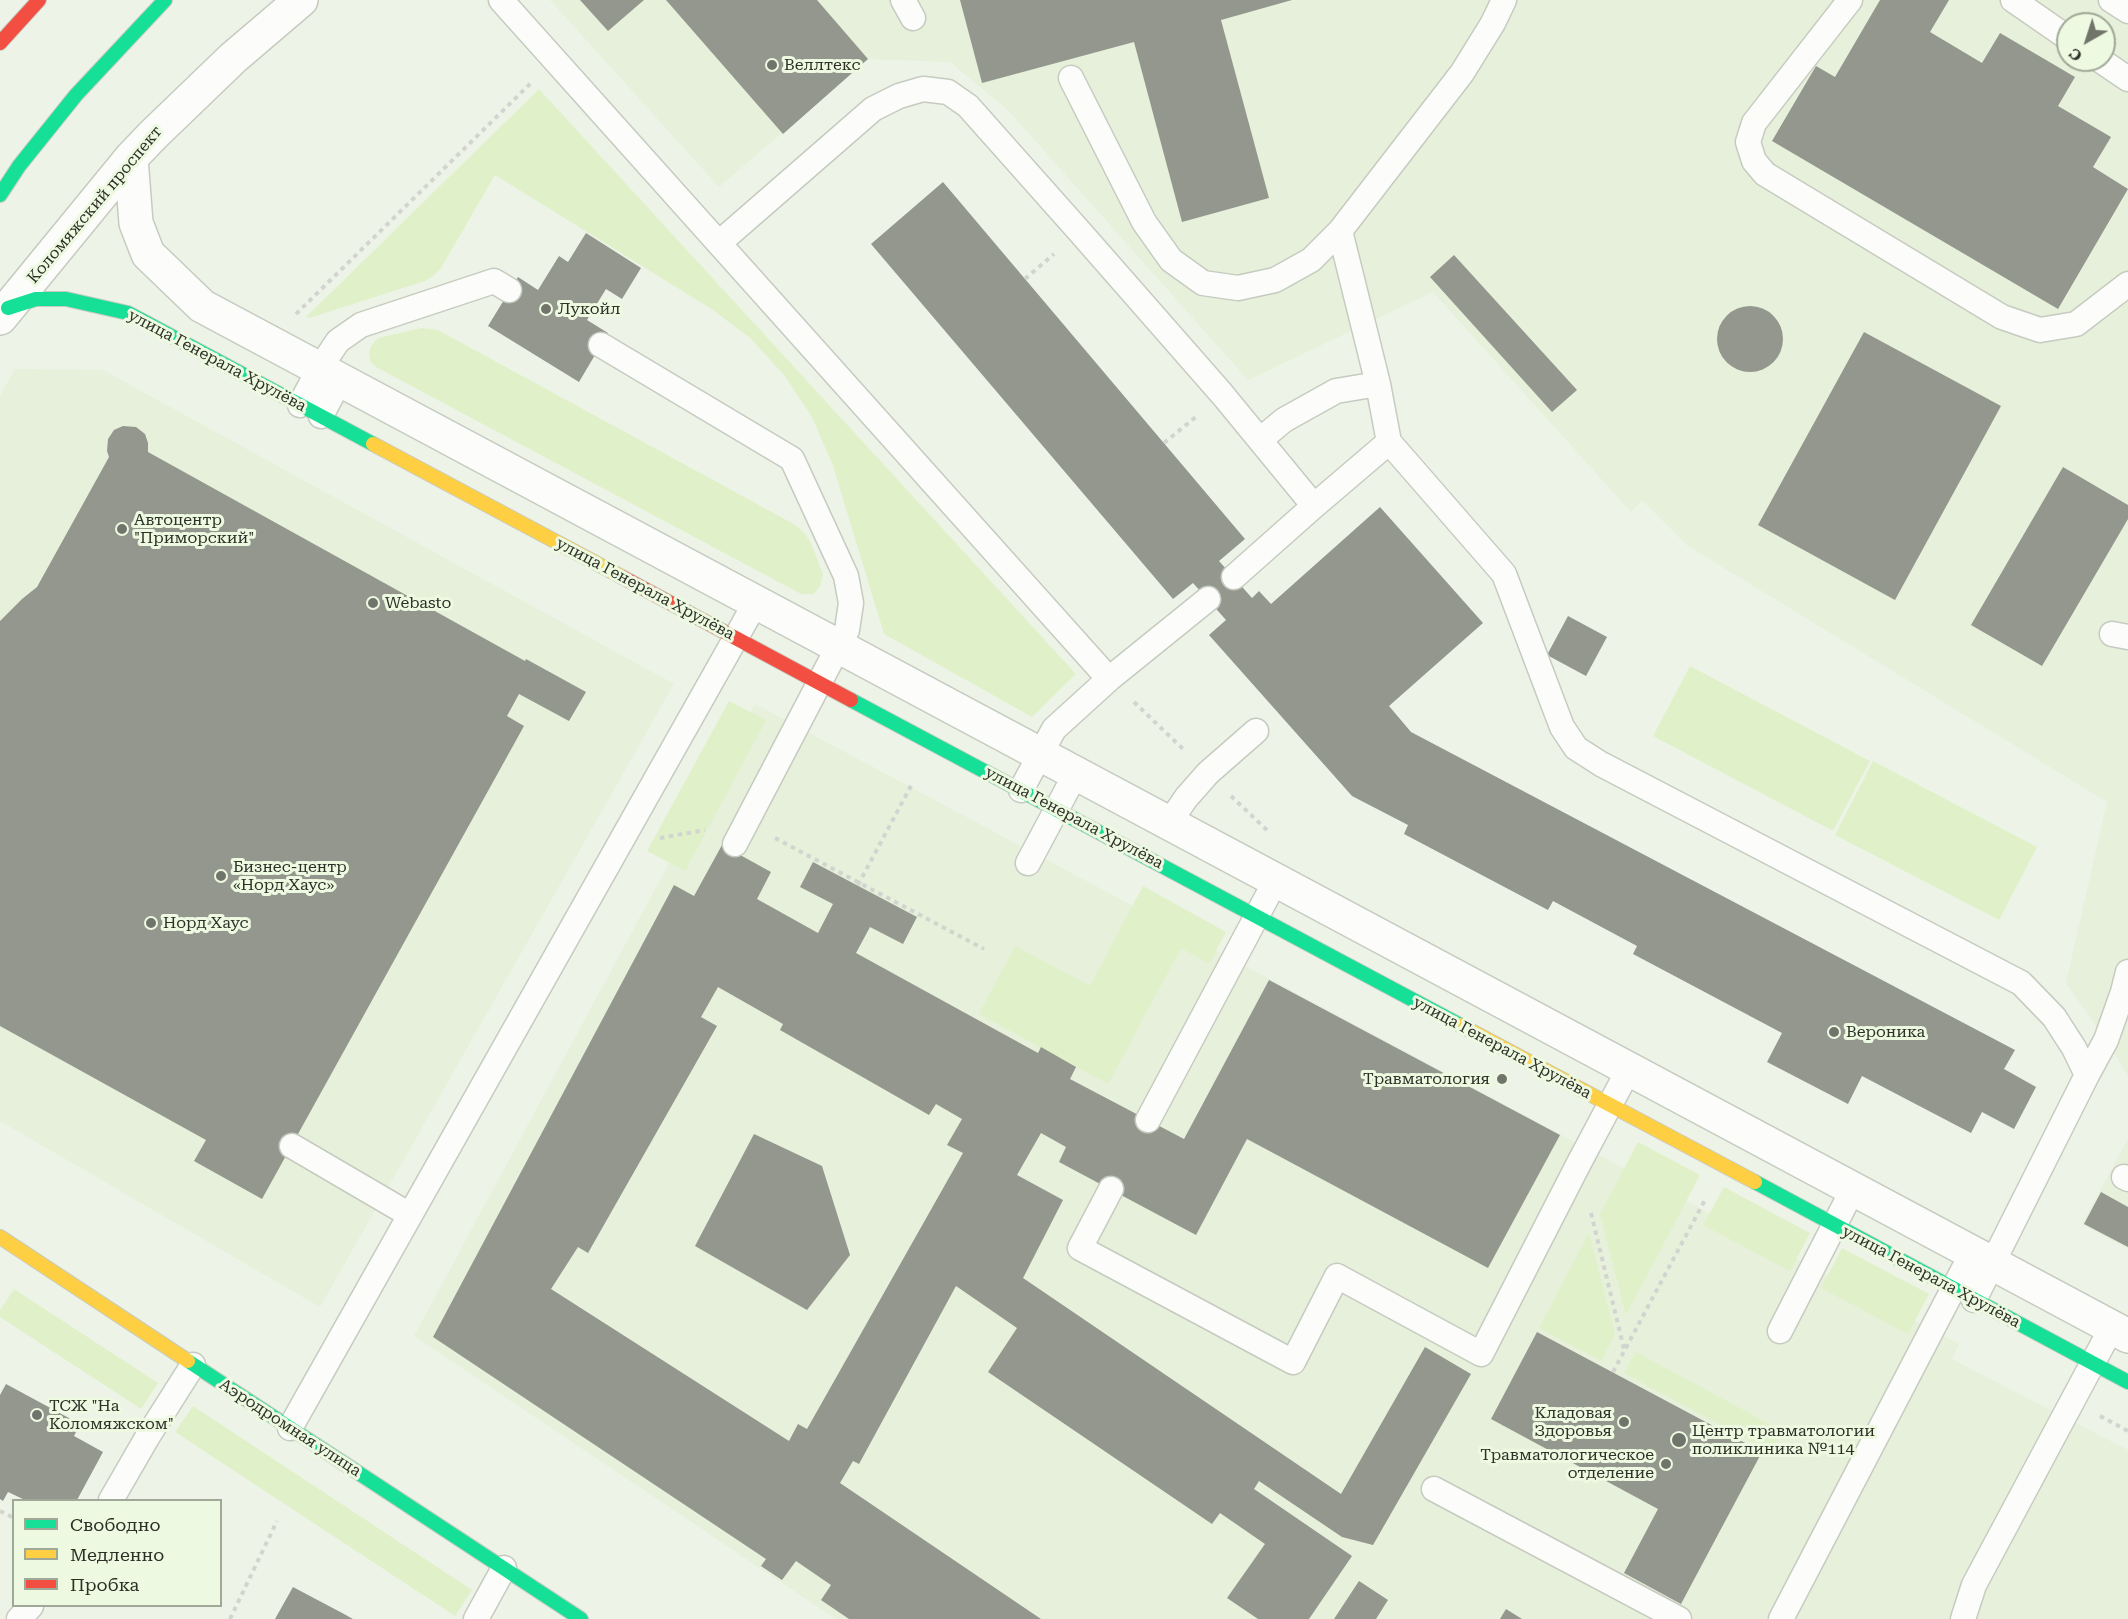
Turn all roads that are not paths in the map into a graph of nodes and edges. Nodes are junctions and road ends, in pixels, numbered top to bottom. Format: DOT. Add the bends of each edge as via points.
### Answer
graph roads {
  1 [pos="39,0"];
  2 [pos="165,0"];
  3 [pos="301,0"];
  4 [pos="501,0"];
  5 [pos="1504,0"];
  6 [pos="1850,0"];
  7 [pos="2013,0"];
  8 [pos="2111,0"];
  9 [pos="2128,11"];
  10 [pos="2056,30"];
  11 [pos="0,43"];
  12 [pos="1071,78"];
  13 [pos="131,158"];
  14 [pos="0,195"];
  15 [pos="1340,231"];
  16 [pos="719,243"];
  17 [pos="2128,284"];
  18 [pos="510,290"];
  19 [pos="4,313"];
  20 [pos="601,345"];
  21 [pos="330,374"];
  22 [pos="1378,384"];
  23 [pos="311,410"];
  24 [pos="1260,440"];
  25 [pos="1389,442"];
  26 [pos="1314,506"];
  27 [pos="1234,577"];
  28 [pos="1208,599"];
  29 [pos="756,602"];
  30 [pos="736,638"];
  31 [pos="839,647"];
  32 [pos="1110,679"];
  33 [pos="820,682"];
  34 [pos="1256,731"];
  35 [pos="1040,755"];
  36 [pos="1076,773"];
  37 [pos="1022,790"];
  38 [pos="1057,809"];
  39 [pos="1169,823"];
  40 [pos="735,844"];
  41 [pos="1028,863"];
  42 [pos="1276,880"];
  43 [pos="1257,916"];
  44 [pos="2128,972"];
  45 [pos="1629,1069"];
  46 [pos="2087,1075"];
  47 [pos="1609,1105"];
  48 [pos="1148,1120"];
  49 [pos="292,1146"];
  50 [pos="1111,1189"];
  51 [pos="1853,1189"];
  52 [pos="410,1215"];
  53 [pos="1834,1226"];
  54 [pos="0,1237"];
  55 [pos="1983,1258"];
  56 [pos="1964,1294"];
  57 [pos="1780,1331"];
  58 [pos="2120,1331"];
  59 [pos="2093,1363"];
  60 [pos="193,1365"];
  61 [pos="2128,1382"];
  62 [pos="290,1428"];
  63 [pos="1434,1489"];
  64 [pos="112,1499"];
  65 [pos="504,1568"];
  66 [pos="29,1607"];
  67 [pos="19,1619"];
  68 [pos="476,1619"];
  69 [pos="582,1619"];
  70 [pos="1679,1619"];
  71 [pos="1781,1619"];
  72 [pos="1963,1619"];
  1 -- 11 [label="street"];
  2 -- 14 [label="street" via="76,95"];
  3 -- 13 [label="street, Коломяжский проспект" via="233,58"];
  4 -- 16 [label="lane"];
  5 -- 15 [label="lane" via="1462,73"];
  6 -- 17 [label="lane" via="1755,123 1748,142 1754,161 1765,174 2002,317 2040,330 2076,324"];
  7 -- 10 [label="lane"];
  8 -- 9 [label="lane"];
  12 -- 15 [label="lane" via="1144,222 1171,260 1203,282 1238,288 1275,280 1311,260"];
  13 -- 19 [label="street, Коломяжский проспект"];
  13 -- 21 [label="street" via="136,223 148,254 202,306"];
  15 -- 22 [label="lane"];
  16 -- 24 [label="lane" via="873,109 922,89 948,92 968,106"];
  16 -- 32 [label="lane"];
  18 -- 21 [label="lane" via="494,281 361,325 339,341"];
  19 -- 23 [label="street, улица Генерала Хрулёва" via="36,299 66,299 128,313"];
  20 -- 31 [label="lane" via="792,459 846,576 851,603 847,630"];
  21 -- 23 [label="lane"];
  21 -- 29 [label="street"];
  22 -- 24 [label="lane" via="1336,391 1284,420"];
  22 -- 25 [label="lane"];
  23 -- 30 [label="street, улица Генерала Хрулёва"];
  24 -- 26 [label="lane"];
  25 -- 26 [label="lane"];
  25 -- 46 [label="lane" via="1504,574 1562,727 1576,748 2021,983 2054,1017"];
  26 -- 27 [label="lane"];
  28 -- 32 [label="lane"];
  29 -- 30 [label="lane"];
  29 -- 31 [label="street"];
  30 -- 33 [label="street, улица Генерала Хрулёва"];
  30 -- 52 [label="lane"];
  31 -- 33 [label="lane"];
  31 -- 35 [label="street"];
  32 -- 35 [label="lane" via="1054,729"];
  33 -- 37 [label="street, улица Генерала Хрулёва"];
  33 -- 40 [label="lane"];
  34 -- 39 [label="lane" via="1208,773"];
  35 -- 36 [label="street"];
  35 -- 37 [label="lane"];
  36 -- 38 [label="lane"];
  36 -- 39 [label="street"];
  37 -- 38 [label="street, улица Генерала Хрулёва"];
  38 -- 41 [label="lane"];
  38 -- 43 [label="street, улица Генерала Хрулёва"];
  39 -- 42 [label="street"];
  42 -- 43 [label="lane"];
  42 -- 45 [label="street"];
  43 -- 47 [label="street, улица Генерала Хрулёва"];
  43 -- 48 [label="lane"];
  44 -- 46 [label="lane" via="2106,1040"];
  45 -- 47 [label="lane"];
  45 -- 51 [label="street"];
  46 -- 55 [label="lane"];
  47 -- 50 [label="lane" via="1481,1354 1337,1276 1293,1362 1080,1248"];
  47 -- 53 [label="street, улица Генерала Хрулёва"];
  49 -- 52 [label="lane"];
  51 -- 53 [label="lane"];
  51 -- 55 [label="street"];
  52 -- 62 [label="lane"];
  53 -- 56 [label="street, улица Генерала Хрулёва"];
  53 -- 57 [label="lane"];
  54 -- 60 [label="street, Аэродромная улица"];
  55 -- 56 [label="lane"];
  55 -- 58 [label="street"];
  56 -- 59 [label="street, улица Генерала Хрулёва"];
  56 -- 71 [label="lane"];
  58 -- 59 [label="lane"];
  59 -- 61 [label="street, улица Генерала Хрулёва"];
  59 -- 72 [label="lane" via="1974,1585"];
  60 -- 62 [label="street, Аэродромная улица"];
  60 -- 64 [label="lane"];
  62 -- 65 [label="street, Аэродромная улица"];
  63 -- 70 [label="lane"];
  65 -- 68 [label="lane"];
  65 -- 69 [label="street, Аэродромная улица"];
  66 -- 67 [label="lane"];
}
